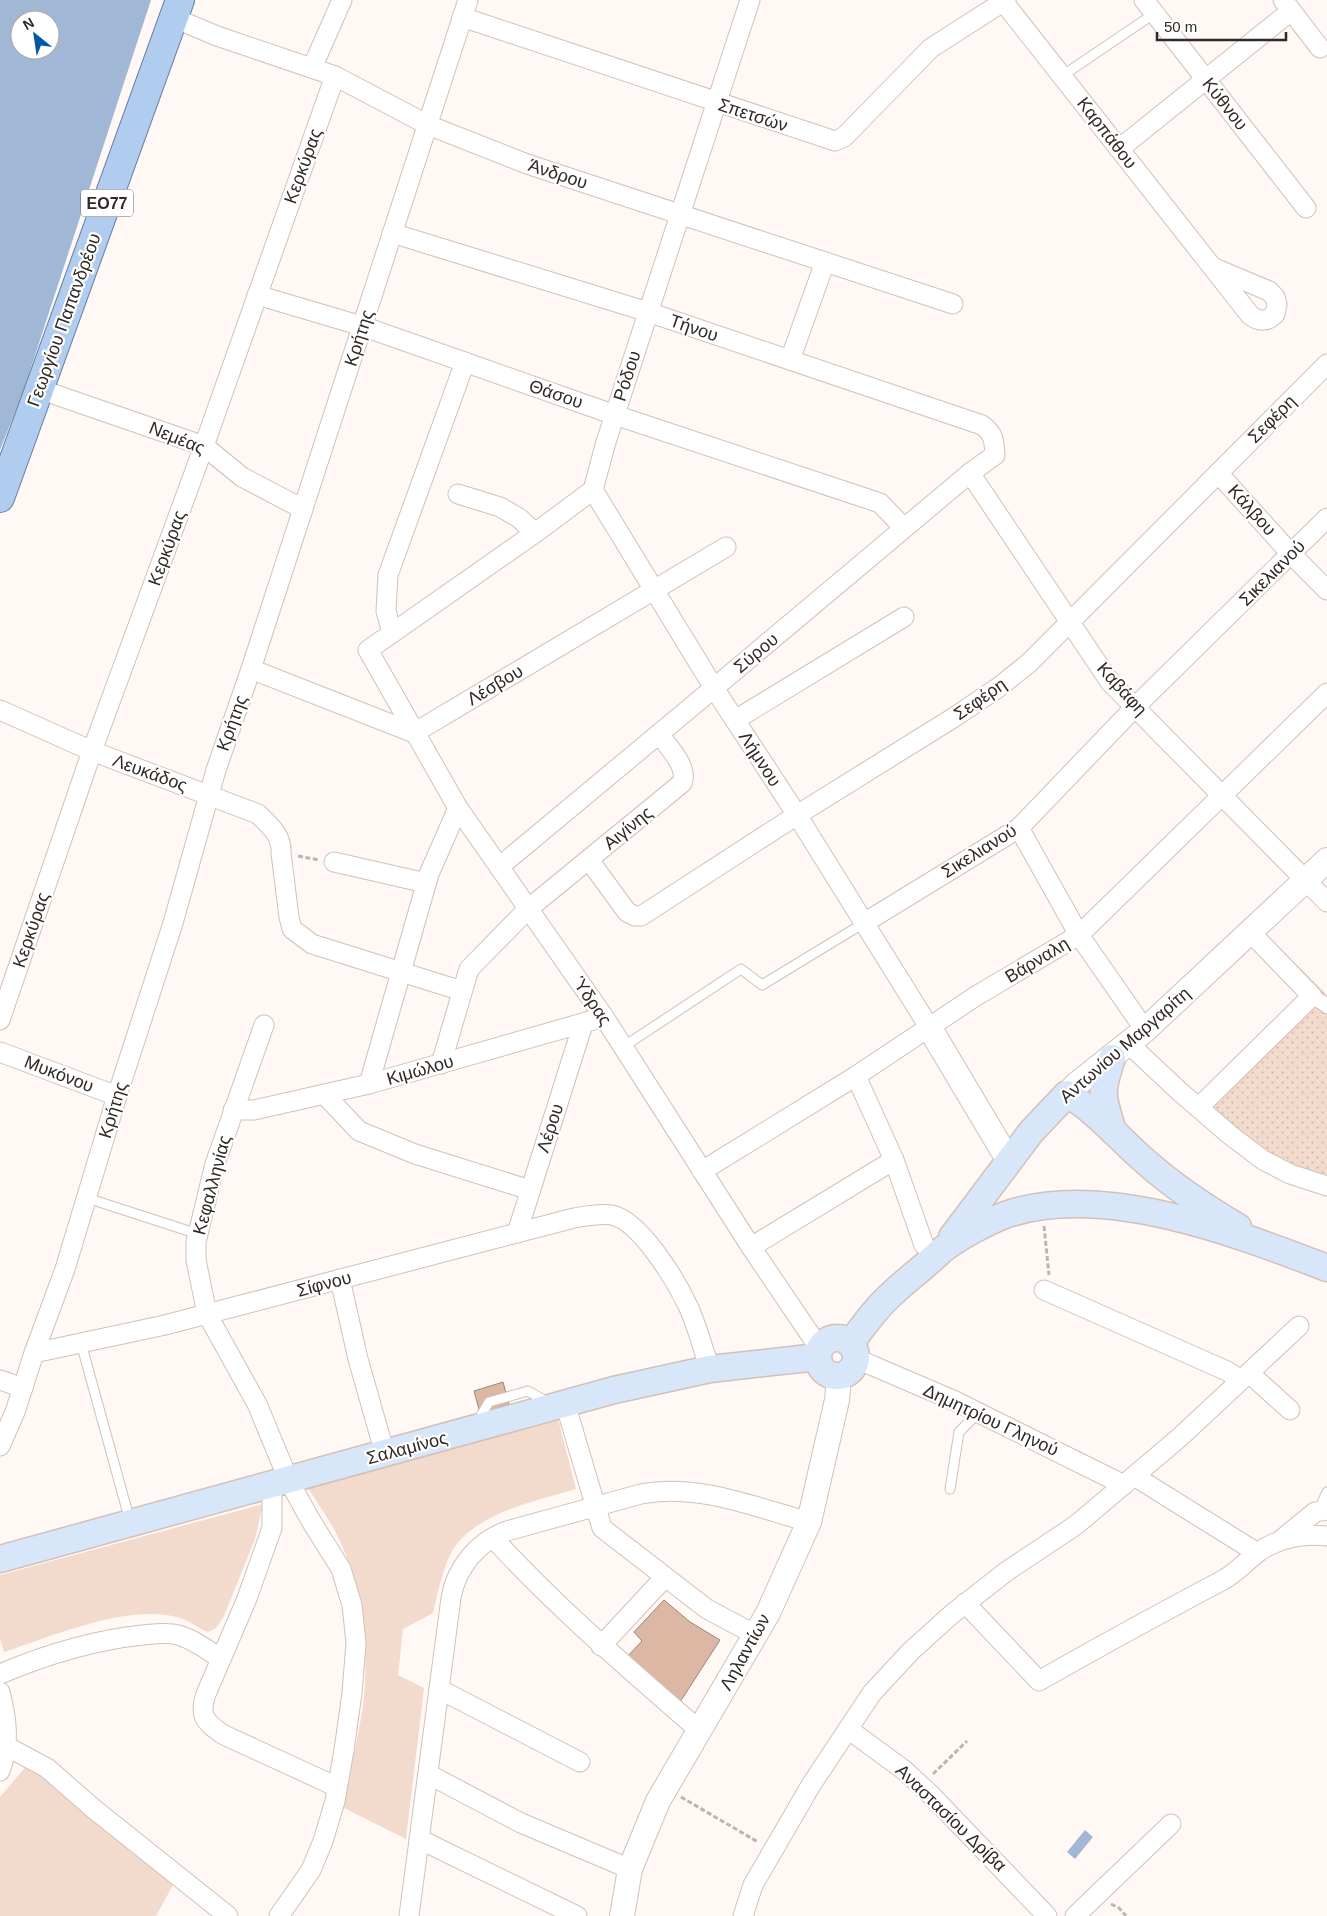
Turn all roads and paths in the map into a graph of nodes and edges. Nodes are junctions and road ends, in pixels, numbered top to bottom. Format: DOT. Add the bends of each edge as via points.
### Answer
graph roads {
  1 [pos="342,0"];
  2 [pos="750,0"];
  3 [pos="1004,0"];
  4 [pos="1287,6"];
  5 [pos="1150,7"];
  6 [pos="465,8"];
  7 [pos="177,9"];
  8 [pos="1320,48"];
  9 [pos="312,68"];
  10 [pos="335,76"];
  11 [pos="1062,76"];
  12 [pos="1206,79"];
  13 [pos="718,103"];
  14 [pos="428,125"];
  15 [pos="1119,149"];
  16 [pos="1306,208"];
  17 [pos="680,215"];
  18 [pos="392,234"];
  19 [pos="826,262"];
  20 [pos="256,295"];
  21 [pos="1249,295"];
  22 [pos="953,304"];
  23 [pos="648,312"];
  24 [pos="362,326"];
  25 [pos="790,360"];
  26 [pos="465,362"];
  27 [pos="1327,364"];
  28 [pos="39,389"];
  29 [pos="615,415"];
  30 [pos="991,432"];
  31 [pos="204,446"];
  32 [pos="970,473"];
  33 [pos="1218,473"];
  34 [pos="594,490"];
  35 [pos="458,494"];
  36 [pos="0,498"];
  37 [pos="303,509"];
  38 [pos="1327,518"];
  39 [pos="904,528"];
  40 [pos="535,533"];
  41 [pos="726,547"];
  42 [pos="1291,554"];
  43 [pos="655,590"];
  44 [pos="1327,590"];
  45 [pos="904,617"];
  46 [pos="1070,622"];
  47 [pos="392,633"];
  48 [pos="251,670"];
  49 [pos="714,688"];
  50 [pos="1327,693"];
  51 [pos="1136,706"];
  52 [pos="0,710"];
  53 [pos="735,720"];
  54 [pos="414,733"];
  55 [pos="659,734"];
  56 [pos="92,752"];
  57 [pos="210,795"];
  58 [pos="1222,795"];
  59 [pos="458,808"];
  60 [pos="797,815"];
  61 [pos="1019,828"];
  62 [pos="281,853"];
  63 [pos="589,860"];
  64 [pos="1327,860"];
  65 [pos="334,862"];
  66 [pos="499,867"];
  67 [pos="1306,879"];
  68 [pos="426,883"];
  69 [pos="1327,902"];
  70 [pos="528,909"];
  71 [pos="864,923"];
  72 [pos="1250,933"];
  73 [pos="1079,936"];
  74 [pos="401,972"];
  75 [pos="462,991"];
  76 [pos="1320,1001"];
  77 [pos="604,1017"];
  78 [pos="0,1020"];
  79 [pos="583,1024"];
  80 [pos="264,1025"];
  81 [pos="929,1027"];
  82 [pos="1129,1044"];
  83 [pos="623,1047"];
  84 [pos="0,1052"];
  85 [pos="440,1064"];
  86 [pos="856,1076"];
  87 [pos="369,1084"];
  88 [pos="324,1094"];
  89 [pos="1067,1094"];
  90 [pos="117,1096"];
  91 [pos="1199,1107"];
  92 [pos="233,1110"];
  93 [pos="1113,1132"];
  94 [pos="894,1160"];
  95 [pos="1009,1161"];
  96 [pos="1147,1164"];
  97 [pos="702,1171"];
  98 [pos="1327,1186"];
  99 [pos="530,1190"];
  100 [pos="985,1197"];
  101 [pos="86,1198"];
  102 [pos="1041,1206"];
  103 [pos="1123,1208"];
  104 [pos="1005,1215"];
  105 [pos="517,1233"];
  106 [pos="198,1234"];
  107 [pos="1268,1246"];
  108 [pos="751,1247"];
  109 [pos="934,1247"];
  110 [pos="1327,1268"];
  111 [pos="340,1280"];
  112 [pos="1047,1291"];
  113 [pos="207,1314"];
  114 [pos="1299,1326"];
  115 [pos="81,1343"];
  116 [pos="34,1353"];
  117 [pos="819,1353"];
  118 [pos="848,1360"];
  119 [pos="710,1368"];
  120 [pos="1245,1376"];
  121 [pos="0,1380"];
  122 [pos="23,1388"];
  123 [pos="554,1401"];
  124 [pos="1290,1410"];
  125 [pos="978,1413"];
  126 [pos="479,1419"];
  127 [pos="0,1446"];
  128 [pos="385,1454"];
  129 [pos="1129,1480"];
  130 [pos="281,1483"];
  131 [pos="950,1488"];
  132 [pos="1327,1492"];
  133 [pos="594,1507"];
  134 [pos="1322,1510"];
  135 [pos="809,1522"];
  136 [pos="131,1524"];
  137 [pos="1327,1536"];
  138 [pos="492,1538"];
  139 [pos="1282,1540"];
  140 [pos="1256,1552"];
  141 [pos="0,1560"];
  142 [pos="666,1577"];
  143 [pos="965,1603"];
  144 [pos="756,1635"];
  145 [pos="601,1646"];
  146 [pos="221,1659"];
  147 [pos="0,1674"];
  148 [pos="439,1689"];
  149 [pos="0,1692"];
  150 [pos="848,1729"];
  151 [pos="700,1731"];
  152 [pos="967,1742"];
  153 [pos="6,1746"];
  154 [pos="580,1762"];
  155 [pos="0,1770"];
  156 [pos="428,1774"];
  157 [pos="921,1785"];
  158 [pos="337,1787"];
  159 [pos="666,1788"];
  160 [pos="1171,1824"];
  161 [pos="419,1839"];
  162 [pos="772,1850"];
  163 [pos="630,1869"];
  164 [pos="228,1916"];
  165 [pos="279,1916"];
  166 [pos="409,1916"];
  167 [pos="578,1916"];
  168 [pos="622,1916"];
  169 [pos="743,1916"];
  170 [pos="1047,1916"];
  171 [pos="1075,1916"];
  1 -- 9 [label="street"];
  2 -- 13 [label="street, Ρόδου"];
  3 -- 11 [label="street, Καρπάθου"];
  3 -- 13 [label="street, Σπετσών" via="931,48 838,141"];
  4 -- 8 [label="street"];
  4 -- 12 [label="street"];
  5 -- 11 [label="lane"];
  5 -- 12 [label="street, Κύθνου"];
  6 -- 13 [label="street, Σπετσών"];
  6 -- 14 [label="street, Κρήτης"];
  7 -- 9 [label="street, Άνδρου" via="226,40"];
  7 -- 28 [label="main road, Γεωργίου Παπανδρέου / ΕΟ77"];
  9 -- 10 [label="street, Άνδρου"];
  10 -- 14 [label="street, Άνδρου"];
  10 -- 20 [label="street, Κερκύρας"];
  11 -- 15 [label="street, Καρπάθου"];
  12 -- 15 [label="street"];
  12 -- 16 [label="street, Κύθνου"];
  13 -- 17 [label="street, Ρόδου"];
  14 -- 17 [label="street, Άνδρου" via="527,164"];
  14 -- 18 [label="street, Κρήτης"];
  15 -- 21 [label="street, Καρπάθου" via="1212,267"];
  17 -- 19 [label="street, Άνδρου"];
  17 -- 23 [label="street, Ρόδου"];
  18 -- 23 [label="street, Τήνου"];
  18 -- 24 [label="street, Κρήτης"];
  19 -- 22 [label="street, Άνδρου"];
  19 -- 25 [label="street"];
  20 -- 24 [label="street, Θάσου"];
  20 -- 31 [label="street, Κερκύρας"];
  23 -- 25 [label="street, Τήνου"];
  23 -- 29 [label="street, Ρόδου"];
  24 -- 26 [label="street, Θάσου"];
  24 -- 37 [label="street, Κρήτης"];
  25 -- 30 [label="street, Τήνου" via="982,425"];
  26 -- 29 [label="street, Θάσου"];
  26 -- 47 [label="street" via="388,576 386,611"];
  27 -- 33 [label="street, Σεφέρη"];
  28 -- 31 [label="street, Νεμέας"];
  28 -- 36 [label="main road, Γεωργίου Παπανδρέου / ΕΟ77"];
  29 -- 34 [label="street, Ρόδου"];
  29 -- 39 [label="street, Θάσου" via="880,503"];
  30 -- 32 [label="street, Σύρου" via="995,455"];
  31 -- 37 [label="street, Νεμέας" via="242,477"];
  31 -- 56 [label="street, Κερκύρας"];
  32 -- 39 [label="street, Σύρου"];
  32 -- 46 [label="street, Καβάφη"];
  33 -- 42 [label="street, Κάλβου"];
  33 -- 46 [label="street, Σεφέρη"];
  34 -- 40 [label="street"];
  34 -- 43 [label="street, Λήμνου"];
  35 -- 40 [label="street" via="500,507"];
  37 -- 48 [label="street, Κρήτης"];
  38 -- 42 [label="street, Σικελιανού"];
  39 -- 49 [label="street, Σύρου"];
  40 -- 47 [label="street"];
  41 -- 43 [label="street, Λέσβου"];
  42 -- 44 [label="street, Κάλβου"];
  42 -- 51 [label="street, Σικελιανού"];
  43 -- 49 [label="street, Λήμνου"];
  43 -- 54 [label="street, Λέσβου"];
  45 -- 53 [label="street"];
  46 -- 51 [label="street, Καβάφη" via="1110,682"];
  46 -- 60 [label="street, Σεφέρη" via="1022,669 981,700"];
  47 -- 54 [label="street, Ύδρας" via="368,650"];
  48 -- 54 [label="street"];
  48 -- 57 [label="street, Κρήτης"];
  49 -- 53 [label="street, Λήμνου"];
  49 -- 55 [label="street, Σύρου"];
  50 -- 58 [label="street, Βάρναλη"];
  51 -- 58 [label="street, Καβάφη"];
  51 -- 61 [label="street, Σικελιανού"];
  52 -- 56 [label="street, Λευκάδος"];
  53 -- 60 [label="street, Λήμνου"];
  54 -- 59 [label="street, Ύδρας"];
  55 -- 63 [label="street, Αιγίνης" via="684,770 682,783"];
  55 -- 66 [label="street, Σύρου"];
  56 -- 57 [label="street, Λευκάδος"];
  56 -- 78 [label="street, Κερκύρας"];
  57 -- 62 [label="street, Λευκάδος" via="258,814 273,828 282,843"];
  57 -- 90 [label="street, Κρήτης"];
  58 -- 67 [label="street, Καβάφη"];
  58 -- 73 [label="street, Βάρναλη"];
  59 -- 66 [label="street, Ύδρας"];
  59 -- 68 [label="street"];
  60 -- 63 [label="street, Σεφέρη" via="639,916 627,912"];
  60 -- 71 [label="street, Λήμνου"];
  61 -- 71 [label="street, Σικελιανού"];
  61 -- 73 [label="street"];
  62 -- 65 [label="path"];
  62 -- 74 [label="street, Λευκάδος" via="292,929 312,944"];
  63 -- 70 [label="street, Αιγίνης"];
  64 -- 67 [label="street, Αντωνίου Μαργαρίτη"];
  65 -- 68 [label="street"];
  66 -- 70 [label="street, Ύδρας"];
  67 -- 69 [label="street, Καβάφη"];
  67 -- 72 [label="street, Αντωνίου Μαργαρίτη"];
  68 -- 74 [label="street"];
  70 -- 75 [label="street, Αιγίνης" via="469,969"];
  70 -- 77 [label="street, Ύδρας"];
  71 -- 81 [label="street, Λήμνου"];
  71 -- 83 [label="lane, Σικελιανού" via="762,985 741,970"];
  72 -- 76 [label="street"];
  72 -- 82 [label="street, Αντωνίου Μαργαρίτη"];
  73 -- 81 [label="street, Βάρναλη"];
  73 -- 82 [label="street"];
  74 -- 75 [label="street, Λευκάδος"];
  74 -- 87 [label="street"];
  75 -- 85 [label="street, Αιγίνης"];
  76 -- 91 [label="street"];
  77 -- 79 [label="street, Κιμώλου"];
  77 -- 83 [label="street, Ύδρας"];
  79 -- 85 [label="street, Κιμώλου"];
  79 -- 99 [label="street, Λέρου"];
  80 -- 92 [label="street, Κεφαλληνίας"];
  81 -- 86 [label="street, Βάρναλη"];
  81 -- 95 [label="street"];
  82 -- 89 [label="street, Αντωνίου Μαργαρίτη"];
  82 -- 91 [label="street"];
  82 -- 93 [label="main road" via="1103,1088"];
  83 -- 97 [label="street, Ύδρας"];
  84 -- 90 [label="street, Μυκόνου"];
  85 -- 87 [label="street, Κιμώλου"];
  86 -- 94 [label="street"];
  86 -- 97 [label="street, Βάρναλη"];
  87 -- 88 [label="street, Κιμώλου"];
  88 -- 92 [label="street, Κιμώλου" via="254,1110"];
  88 -- 99 [label="street" via="359,1131 415,1154"];
  89 -- 93 [label="main road"];
  89 -- 95 [label="main road, Αντωνίου Μαργαρίτη"];
  90 -- 101 [label="street, Κρήτης"];
  91 -- 98 [label="street" via="1263,1160 1290,1174"];
  92 -- 106 [label="street, Κεφαλληνίας" via="215,1164"];
  93 -- 96 [label="main road"];
  94 -- 108 [label="street"];
  94 -- 109 [label="street"];
  95 -- 100 [label="main road, Αντωνίου Μαργαρίτη"];
  96 -- 103 [label="main road" via="1152,1176 1148,1196"];
  96 -- 107 [label="main road" via="1210,1210"];
  97 -- 108 [label="street, Ύδρας"];
  99 -- 105 [label="street, Λέρου"];
  100 -- 104 [label="main road" via="993,1210"];
  100 -- 109 [label="main road, Αντωνίου Μαργαρίτη"];
  101 -- 106 [label="lane"];
  101 -- 116 [label="street, Κρήτης" via="65,1269"];
  102 -- 103 [label="main road" via="1074,1204"];
  102 -- 104 [label="main road"];
  102 -- 112 [label="path"];
  103 -- 107 [label="main road" via="1174,1218"];
  104 -- 109 [label="main road"];
  105 -- 111 [label="street, Σίφνου"];
  105 -- 119 [label="street, Σίφνου" via="598,1215 614,1215 628,1223 667,1267 688,1305"];
  106 -- 113 [label="street, Κεφαλληνίας" via="196,1260"];
  107 -- 110 [label="main road"];
  108 -- 117 [label="street, Ύδρας"];
  109 -- 118 [label="main road" via="878,1307"];
  111 -- 113 [label="street, Σίφνου"];
  111 -- 128 [label="street"];
  112 -- 120 [label="street"];
  113 -- 115 [label="street, Σίφνου"];
  113 -- 130 [label="street, Κεφαλληνίας" via="271,1433"];
  114 -- 120 [label="street"];
  115 -- 116 [label="street, Σίφνου"];
  115 -- 136 [label="lane"];
  116 -- 122 [label="street, Κρήτης"];
  117 -- 118 [label="main road" via="822,1369 827,1374"];
  117 -- 118 [label="main road, Σαλαμίνος" via="828,1340 846,1340"];
  117 -- 119 [label="main road, Σαλαμίνος"];
  118 -- 125 [label="street, Δημητρίου Γληνού" via="864,1362"];
  118 -- 135 [label="street, Ληλαντίων"];
  119 -- 123 [label="main road, Σαλαμίνος"];
  120 -- 124 [label="street" via="1267,1387"];
  120 -- 129 [label="street"];
  121 -- 122 [label="street"];
  122 -- 127 [label="street, Κρήτης"];
  123 -- 126 [label="lane" via="528,1391 489,1402"];
  123 -- 128 [label="main road, Σαλαμίνος"];
  123 -- 133 [label="street"];
  125 -- 129 [label="street, Δημητρίου Γληνού"];
  125 -- 131 [label="lane" via="959,1432"];
  128 -- 130 [label="main road, Σαλαμίνος"];
  129 -- 140 [label="street, Δημητρίου Γληνού"];
  129 -- 143 [label="street" via="1076,1525"];
  130 -- 136 [label="main road, Σαλαμίνος"];
  130 -- 146 [label="street" via="272,1528"];
  130 -- 158 [label="street, Κεφαλληνίας" via="311,1521 341,1569 352,1605 356,1643 352,1693"];
  132 -- 134 [label="lane"];
  133 -- 135 [label="street" via="647,1493 689,1491"];
  133 -- 138 [label="street"];
  133 -- 142 [label="street" via="602,1528"];
  134 -- 139 [label="street"];
  135 -- 144 [label="street, Ληλαντίων"];
  136 -- 141 [label="main road, Σαλαμίνος"];
  137 -- 139 [label="street"];
  138 -- 145 [label="street"];
  138 -- 148 [label="street" via="471,1556 454,1586"];
  139 -- 140 [label="street"];
  140 -- 143 [label="street" via="1224,1580 1039,1681"];
  142 -- 144 [label="street" via="707,1609"];
  142 -- 145 [label="street"];
  143 -- 150 [label="street" via="911,1651 872,1693"];
  144 -- 151 [label="street, Ληλαντίων"];
  145 -- 151 [label="street"];
  146 -- 147 [label="street" via="178,1635 160,1633 128,1636 85,1646"];
  146 -- 158 [label="street" via="202,1707 203,1717 210,1725 222,1734"];
  148 -- 154 [label="street"];
  148 -- 156 [label="street"];
  149 -- 153 [label="street" via="7,1727"];
  150 -- 157 [label="street, Αναστασίου Δρίβα"];
  150 -- 162 [label="street"];
  151 -- 159 [label="street, Ληλαντίων"];
  152 -- 157 [label="path"];
  153 -- 155 [label="street"];
  153 -- 164 [label="street" via="47,1768"];
  156 -- 161 [label="street"];
  156 -- 163 [label="street" via="521,1824"];
  157 -- 170 [label="street, Αναστασίου Δρίβα"];
  158 -- 165 [label="street, Κεφαλληνίας" via="323,1842 311,1870"];
  159 -- 162 [label="path"];
  159 -- 163 [label="street, Ληλαντίων"];
  160 -- 171 [label="street"];
  161 -- 166 [label="street"];
  161 -- 167 [label="street"];
  162 -- 169 [label="street" via="753,1884"];
  163 -- 168 [label="street, Ληλαντίων"];
}
